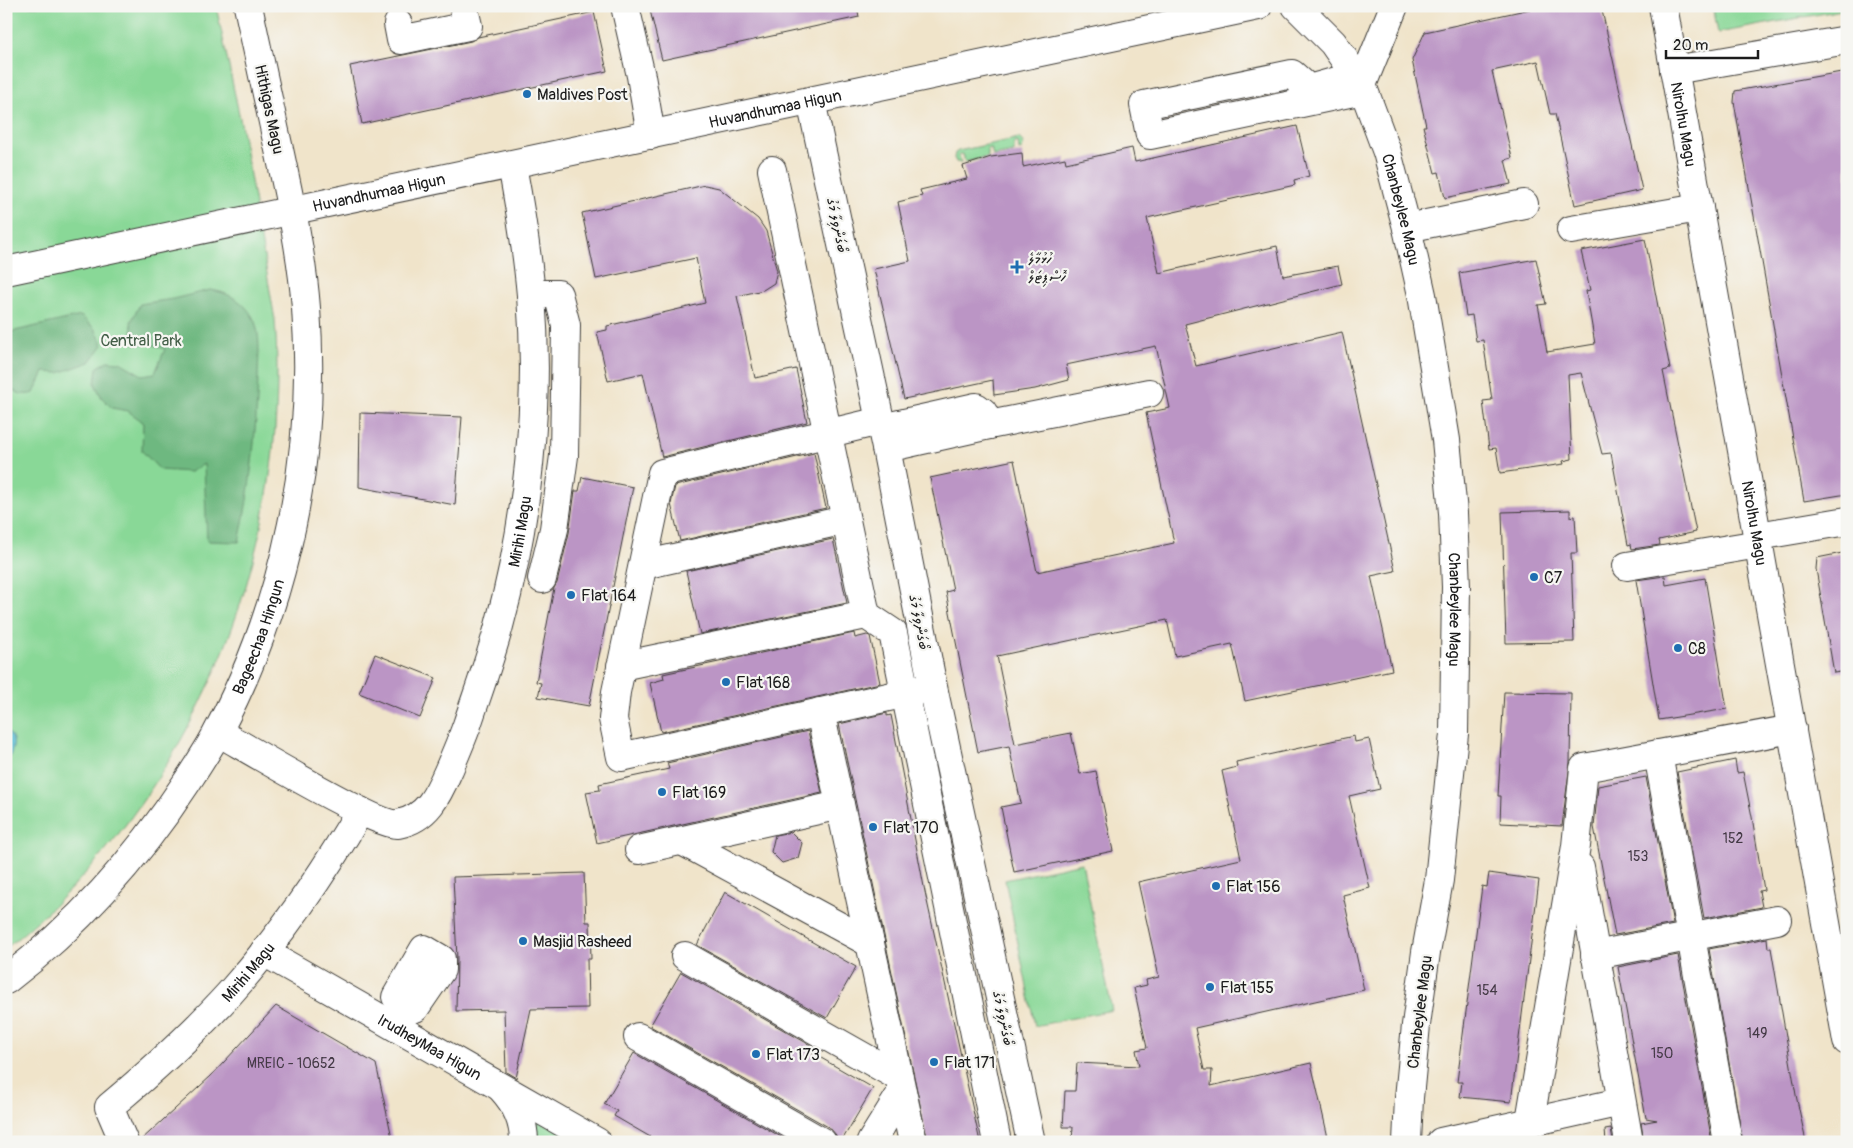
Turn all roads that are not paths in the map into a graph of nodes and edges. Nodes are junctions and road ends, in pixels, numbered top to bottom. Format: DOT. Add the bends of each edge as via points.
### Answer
graph roads {
  1 [pos="248,6"];
  2 [pos="626,6"];
  3 [pos="1258,6"];
  4 [pos="1296,6"];
  5 [pos="1394,6"];
  6 [pos="1663,6"];
  7 [pos="464,9"];
  8 [pos="398,24"];
  9 [pos="1847,40"];
  10 [pos="1674,70"];
  11 [pos="1360,84"];
  12 [pos="1212,90"];
  13 [pos="811,101"];
  14 [pos="1218,121"];
  15 [pos="651,136"];
  16 [pos="512,165"];
  17 [pos="772,170"];
  18 [pos="1524,204"];
  19 [pos="1699,208"];
  20 [pos="292,212"];
  21 [pos="1407,228"];
  22 [pos="1571,230"];
  23 [pos="6,272"];
  24 [pos="530,294"];
  25 [pos="1149,393"];
  26 [pos="883,432"];
  27 [pos="827,434"];
  28 [pos="845,520"];
  29 [pos="1847,520"];
  30 [pos="1759,540"];
  31 [pos="643,565"];
  32 [pos="1628,566"];
  33 [pos="542,579"];
  34 [pos="866,614"];
  35 [pos="621,666"];
  36 [pos="933,687"];
  37 [pos="906,693"];
  38 [pos="820,712"];
  39 [pos="1792,729"];
  40 [pos="218,732"];
  41 [pos="1658,754"];
  42 [pos="840,805"];
  43 [pos="360,811"];
  44 [pos="682,841"];
  45 [pos="1576,846"];
  46 [pos="639,850"];
  47 [pos="1777,920"];
  48 [pos="1691,936"];
  49 [pos="870,944"];
  50 [pos="264,952"];
  51 [pos="1595,955"];
  52 [pos="685,956"];
  53 [pos="6,980"];
  54 [pos="1846,1037"];
  55 [pos="638,1038"];
  56 [pos="498,1084"];
  57 [pos="901,1084"];
  58 [pos="1621,1102"];
  59 [pos="1530,1121"];
  60 [pos="124,1142"];
  61 [pos="524,1142"];
  62 [pos="597,1142"];
  63 [pos="822,1142"];
  64 [pos="871,1142"];
  65 [pos="913,1142"];
  66 [pos="998,1142"];
  67 [pos="1031,1142"];
  68 [pos="1407,1142"];
  69 [pos="1441,1142"];
  70 [pos="1629,1142"];
  71 [pos="1728,1142"];
  1 -- 20 [label="street, Hithigas Magu"];
  2 -- 15 [label="street"];
  3 -- 13 [label="street, Huvandhumaa Higun"];
  4 -- 11 [label="street, Chanbeylee Magu" via="1333,43"];
  5 -- 11 [label="street"];
  6 -- 10 [label="street, Nirolhu Magu"];
  7 -- 8 [label="street" via="468,26 401,40"];
  9 -- 10 [label="street"];
  10 -- 19 [label="street, Nirolhu Magu"];
  11 -- 12 [label="street" via="1309,89 1292,74"];
  11 -- 14 [label="street"];
  11 -- 21 [label="street, Chanbeylee Magu" via="1386,152"];
  12 -- 14 [label="street"];
  12 -- 14 [label="street" via="1144,105 1150,135"];
  13 -- 15 [label="street, Huvandhumaa Higun"];
  13 -- 26 [label="street, ބޯގަންވިލާ މަގު"];
  15 -- 16 [label="street, Huvandhumaa Higun"];
  16 -- 20 [label="street, Huvandhumaa Higun"];
  16 -- 24 [label="street, Mirihi Magu"];
  17 -- 27 [label="street"];
  18 -- 21 [label="street"];
  19 -- 22 [label="street"];
  19 -- 30 [label="street, Nirolhu Magu"];
  20 -- 23 [label="street, Huvandhumaa Higun"];
  20 -- 40 [label="street, Bageechaa Hingun" via="305,300 308,362 301,467 293,520 265,622"];
  21 -- 68 [label="street, Chanbeylee Magu" via="1422,295 1446,440 1456,587 1454,734 1448,807 1416,1025"];
  24 -- 33 [label="street" via="558,294 566,324 564,456 554,529"];
  24 -- 43 [label="street, Mirihi Magu" via="532,408 523,510 502,616 482,682 439,792 429,806 416,818 392,825"];
  25 -- 26 [label="street" via="990,425 984,412 976,407"];
  26 -- 27 [label="street"];
  26 -- 36 [label="street, ބޯގަންވިލާ މަގު"];
  27 -- 28 [label="street"];
  27 -- 31 [label="street" via="662,473"];
  28 -- 31 [label="street"];
  28 -- 34 [label="street"];
  29 -- 30 [label="street"];
  30 -- 32 [label="street"];
  30 -- 39 [label="street, Nirolhu Magu"];
  31 -- 35 [label="street"];
  34 -- 35 [label="street"];
  34 -- 37 [label="street" via="893,633"];
  35 -- 38 [label="street" via="613,719 621,757"];
  36 -- 37 [label="street"];
  36 -- 67 [label="street, ބޯގަންވިލާ މަގު"];
  37 -- 38 [label="street"];
  37 -- 66 [label="street"];
  38 -- 42 [label="street"];
  39 -- 41 [label="street"];
  39 -- 54 [label="street, Nirolhu Magu"];
  40 -- 43 [label="street, Mirihi Magu"];
  40 -- 53 [label="street, Bageechaa Hingun" via="169,810 137,852 65,931"];
  41 -- 45 [label="street" via="1584,768"];
  41 -- 48 [label="street"];
  42 -- 44 [label="street"];
  42 -- 49 [label="street"];
  43 -- 50 [label="street, Mirihi Magu" via="319,878"];
  44 -- 46 [label="street"];
  44 -- 49 [label="street"];
  45 -- 51 [label="street"];
  45 -- 59 [label="street"];
  47 -- 48 [label="street"];
  48 -- 51 [label="street"];
  48 -- 71 [label="street"];
  49 -- 57 [label="street"];
  50 -- 56 [label="street, IrudheyMaa Higun" via="402,1018"];
  50 -- 60 [label="street, Mirihi Magu" via="204,1020 152,1072 109,1107"];
  51 -- 58 [label="street"];
  52 -- 57 [label="street"];
  55 -- 63 [label="street"];
  56 -- 61 [label="street" via="520,1115"];
  56 -- 62 [label="street, IrudheyMaa Higun"];
  57 -- 64 [label="street"];
  57 -- 65 [label="street"];
  58 -- 59 [label="street"];
  58 -- 70 [label="street"];
  59 -- 69 [label="street"];
}
